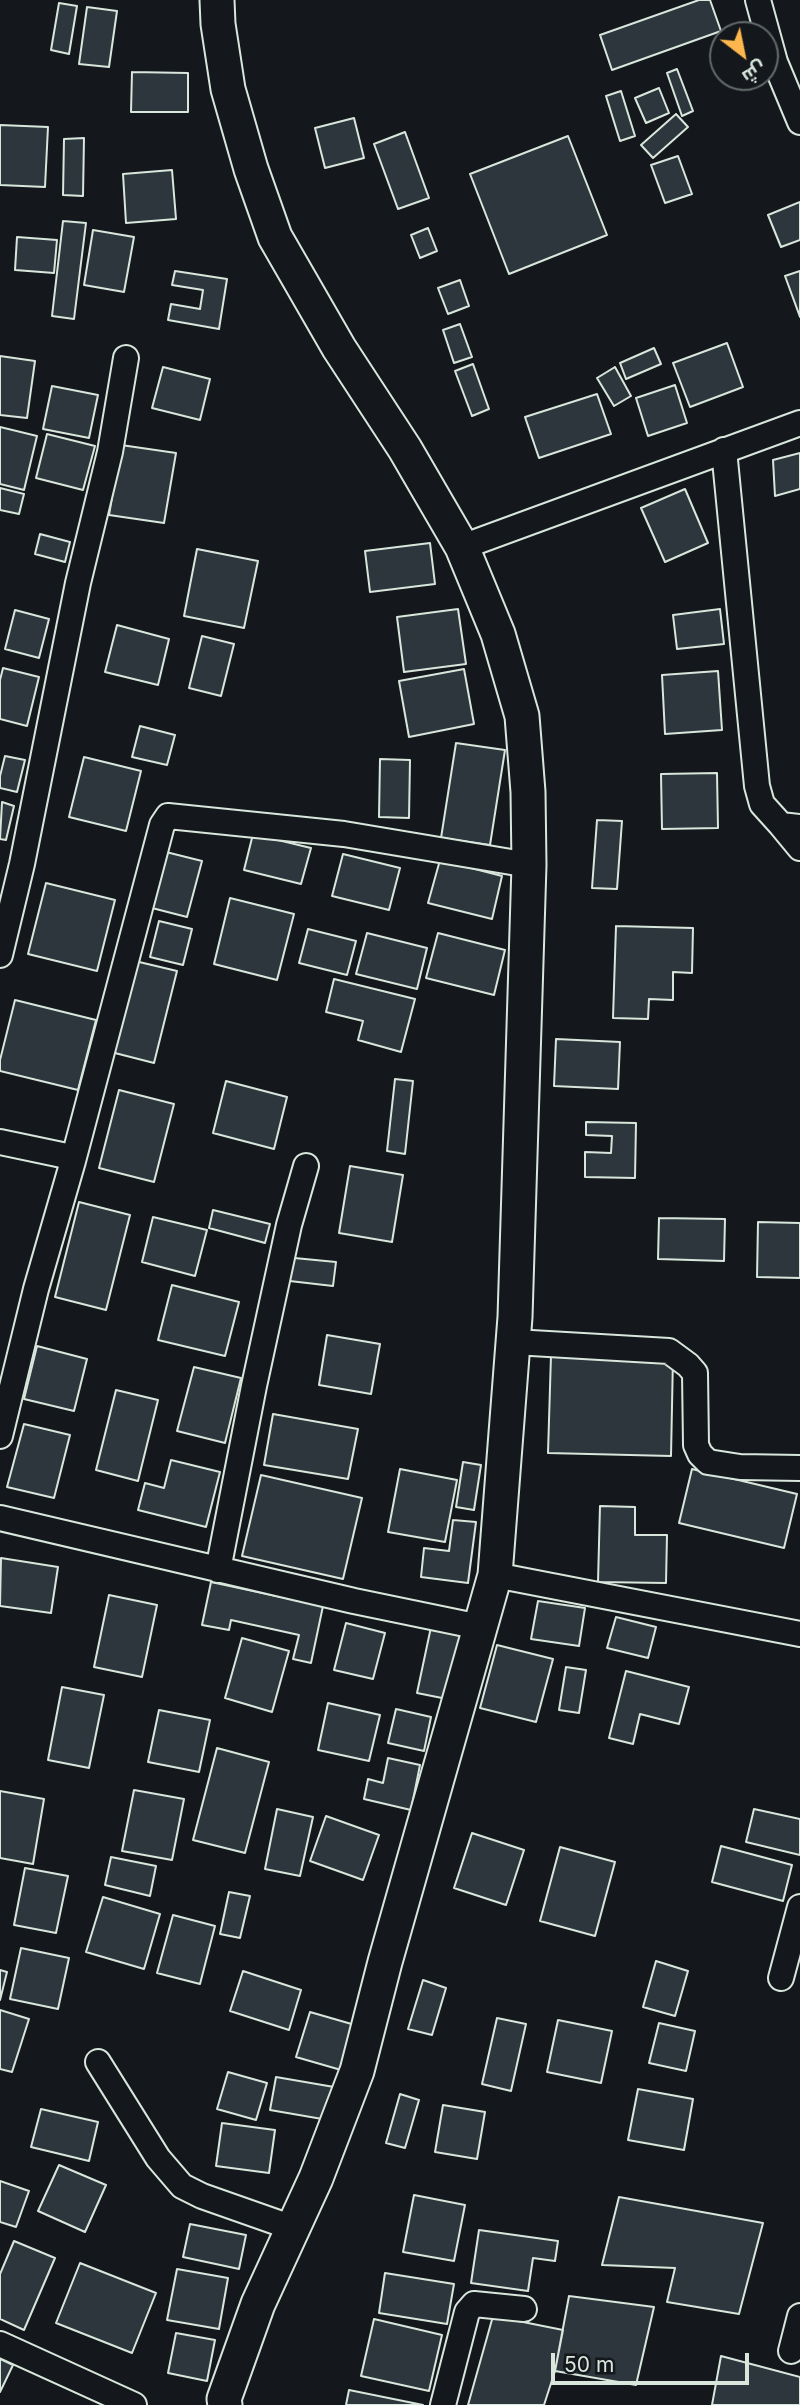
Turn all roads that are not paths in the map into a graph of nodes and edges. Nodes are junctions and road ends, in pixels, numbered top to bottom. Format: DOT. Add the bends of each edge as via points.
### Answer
graph roads {
  1 [pos="217,0"];
  2 [pos="758,0"];
  3 [pos="800,122"];
  4 [pos="126,358"];
  5 [pos="800,423"];
  6 [pos="724,450"];
  7 [pos="462,547"];
  8 [pos="790,826"];
  9 [pos="800,848"];
  10 [pos="528,865"];
  11 [pos="0,955"];
  12 [pos="0,1142"];
  13 [pos="73,1161"];
  14 [pos="306,1166"];
  15 [pos="514,1342"];
  16 [pos="0,1436"];
  17 [pos="800,1468"];
  18 [pos="0,1518"];
  19 [pos="218,1570"];
  20 [pos="495,1575"];
  21 [pos="480,1627"];
  22 [pos="800,1634"];
  23 [pos="800,1907"];
  24 [pos="781,1978"];
  25 [pos="98,2062"];
  26 [pos="293,2228"];
  27 [pos="524,2309"];
  28 [pos="800,2316"];
  29 [pos="0,2344"];
  30 [pos="791,2351"];
  31 [pos="134,2405"];
  32 [pos="225,2405"];
  33 [pos="443,2405"];
  1 -- 7 [label="street" via="228,89 275,237"];
  2 -- 3 [label="street" via="775,62"];
  4 -- 11 [label="street" via="110,452"];
  5 -- 6 [label="street"];
  6 -- 7 [label="street"];
  6 -- 8 [label="street" via="757,786 762,804"];
  7 -- 10 [label="street" via="498,634 522,716"];
  8 -- 9 [label="street"];
  10 -- 13 [label="street" via="344,834 168,816"];
  10 -- 15 [label="street"];
  12 -- 13 [label="street"];
  13 -- 16 [label="street"];
  14 -- 19 [label="street" via="289,1225"];
  15 -- 17 [label="street" via="669,1351 695,1373 696,1445 708,1462"];
  15 -- 20 [label="street"];
  18 -- 19 [label="street"];
  19 -- 21 [label="street"];
  20 -- 21 [label="street"];
  20 -- 22 [label="street"];
  21 -- 26 [label="street" via="357,2071"];
  23 -- 24 [label="street"];
  25 -- 26 [label="street" via="158,2158 181,2186"];
  26 -- 32 [label="street" via="258,2304"];
  27 -- 33 [label="street" via="474,2304 467,2312"];
  28 -- 30 [label="street"];
  29 -- 31 [label="street"];
}
